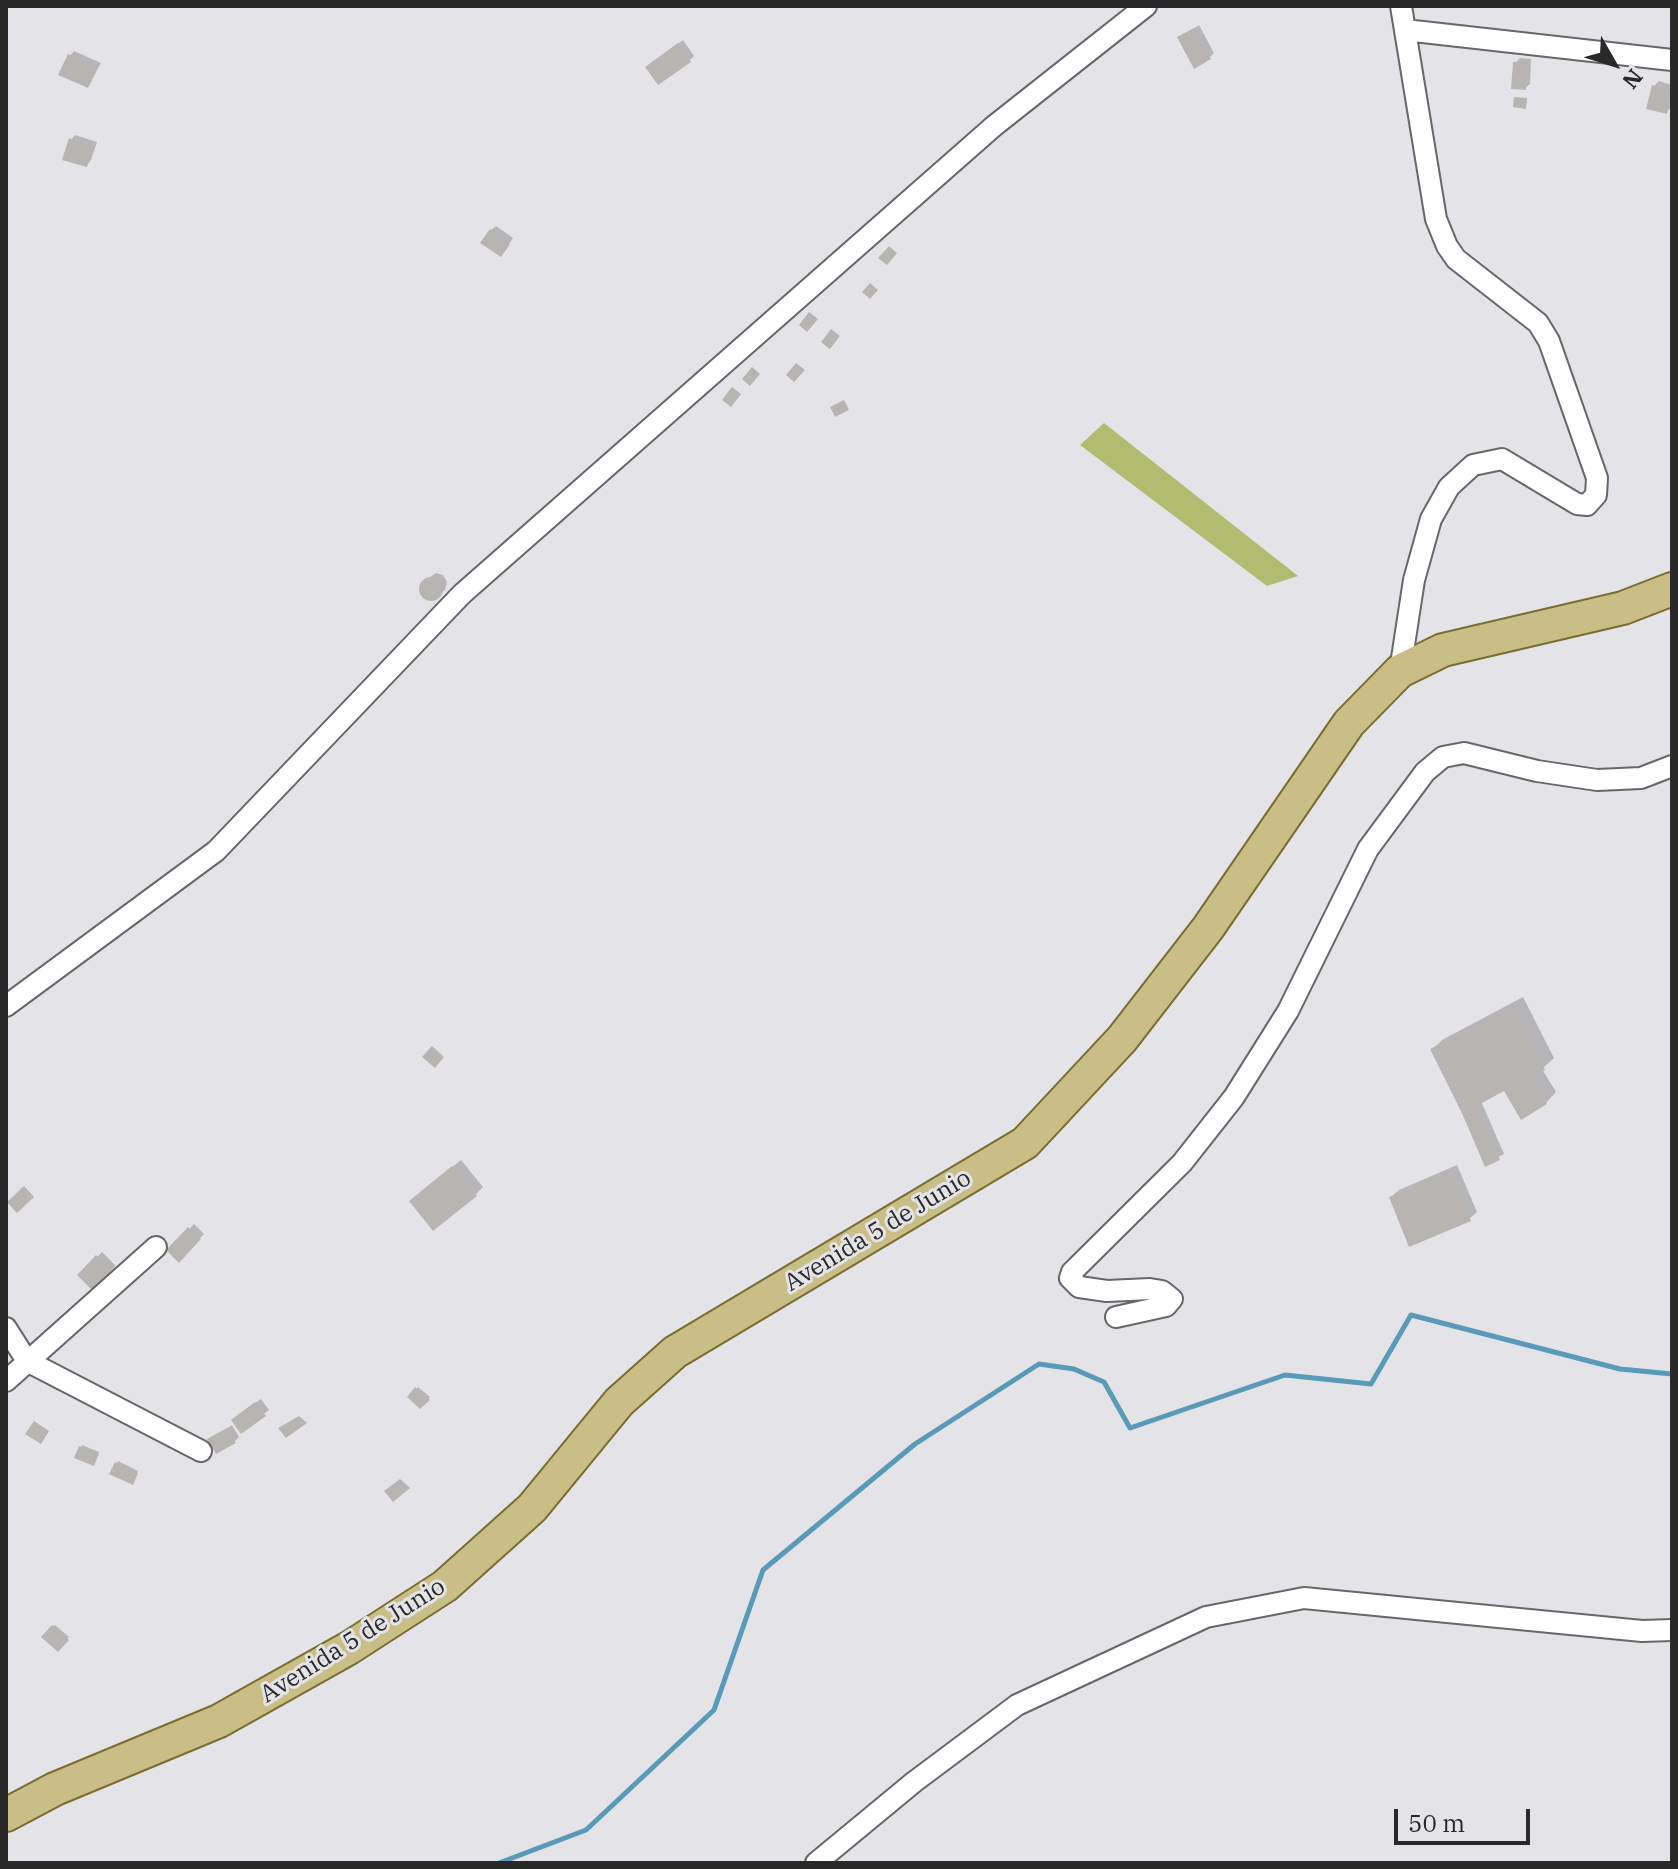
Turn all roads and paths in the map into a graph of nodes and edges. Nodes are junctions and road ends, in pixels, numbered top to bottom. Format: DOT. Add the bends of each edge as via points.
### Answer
graph roads {
  1 [pos="1146,6"];
  2 [pos="1401,6"];
  3 [pos="1405,30"];
  4 [pos="1672,60"];
  5 [pos="1672,589"];
  6 [pos="1400,671"];
  7 [pos="1672,766"];
  8 [pos="6,1006"];
  9 [pos="156,1247"];
  10 [pos="1116,1317"];
  11 [pos="6,1328"];
  12 [pos="27,1361"];
  13 [pos="6,1381"];
  14 [pos="201,1451"];
  15 [pos="1672,1630"];
  16 [pos="6,1815"];
  17 [pos="816,1863"];
  1 -- 8 [label="street" via="982,136 462,594 216,851"];
  2 -- 3 [label="street"];
  3 -- 4 [label="street"];
  3 -- 6 [label="street" via="1436,219 1447,246 1456,259 1538,323 1597,478 1596,495 1587,505 1502,459 1473,465 1449,487 1431,519 1414,580"];
  5 -- 6 [label="main road, Avenida 5 de Junio" via="1623,608 1443,650"];
  6 -- 16 [label="main road, Avenida 5 de Junio" via="1349,723 1217,916 1122,1039 1025,1143 675,1352 619,1402 532,1508 445,1586 219,1721 55,1789"];
  7 -- 10 [label="street" via="1641,778 1597,780 1464,753 1443,757 1425,772 1368,849 1288,1011 1234,1097 1182,1163 1072,1272 1070,1278 1079,1287 1150,1289 1172,1299 1166,1306"];
  9 -- 12 [label="street"];
  11 -- 12 [label="street"];
  12 -- 13 [label="street"];
  12 -- 14 [label="street"];
  15 -- 17 [label="street" via="1304,1598 1206,1617 1017,1705"];
}
